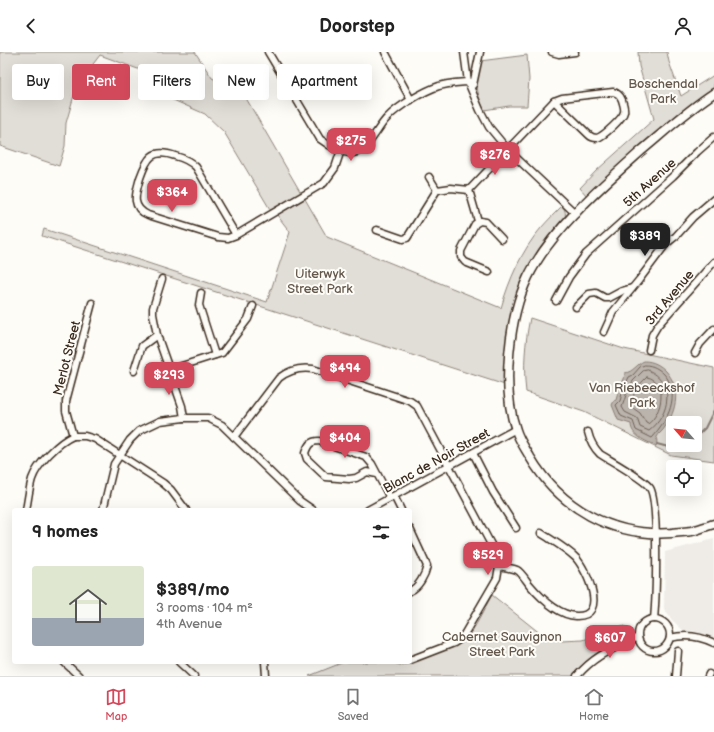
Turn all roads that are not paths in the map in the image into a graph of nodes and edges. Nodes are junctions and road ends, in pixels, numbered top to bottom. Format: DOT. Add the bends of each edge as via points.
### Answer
graph roads {
  1 [pos="268,52"];
  2 [pos="385,52"];
  3 [pos="464,52"];
  4 [pos="480,52"];
  5 [pos="552,52"];
  6 [pos="575,52"];
  7 [pos="471,82"];
  8 [pos="714,93"];
  9 [pos="411,100"];
  10 [pos="554,102"];
  11 [pos="714,137"];
  12 [pos="341,150"];
  13 [pos="508,150"];
  14 [pos="429,177"];
  15 [pos="437,190"];
  16 [pos="469,190"];
  17 [pos="714,199"];
  18 [pos="576,214"];
  19 [pos="478,221"];
  20 [pos="377,230"];
  21 [pos="236,235"];
  22 [pos="502,239"];
  23 [pos="714,262"];
  24 [pos="489,272"];
  25 [pos="162,279"];
  26 [pos="632,288"];
  27 [pos="201,293"];
  28 [pos="556,301"];
  29 [pos="92,303"];
  30 [pos="253,306"];
  31 [pos="576,307"];
  32 [pos="714,329"];
  33 [pos="604,332"];
  34 [pos="157,335"];
  35 [pos="649,350"];
  36 [pos="694,353"];
  37 [pos="216,355"];
  38 [pos="169,370"];
  39 [pos="134,371"];
  40 [pos="184,418"];
  41 [pos="516,429"];
  42 [pos="588,432"];
  43 [pos="73,436"];
  44 [pos="234,437"];
  45 [pos="473,453"];
  46 [pos="120,455"];
  47 [pos="449,466"];
  48 [pos="377,474"];
  49 [pos="392,497"];
  50 [pos="26,508"];
  51 [pos="103,508"];
  52 [pos="184,508"];
  53 [pos="310,508"];
  54 [pos="372,508"];
  55 [pos="400,508"];
  56 [pos="714,524"];
  57 [pos="516,528"];
  58 [pos="541,532"];
  59 [pos="412,533"];
  60 [pos="656,534"];
  61 [pos="499,566"];
  62 [pos="412,590"];
  63 [pos="654,619"];
  64 [pos="638,637"];
  65 [pos="670,638"];
  66 [pos="714,642"];
  67 [pos="678,651"];
  68 [pos="412,659"];
  69 [pos="66,664"];
  70 [pos="181,664"];
  71 [pos="265,664"];
  72 [pos="79,676"];
  73 [pos="194,676"];
  74 [pos="266,676"];
  75 [pos="578,676"];
  76 [pos="676,676"];
  1 -- 12 [label="street" via="317,135 324,142"];
  2 -- 9 [label="street"];
  3 -- 7 [label="street"];
  4 -- 7 [label="street"];
  5 -- 6 [label="street"];
  7 -- 9 [label="street" via="437,87"];
  7 -- 13 [label="street" via="477,103 490,127"];
  8 -- 18 [label="street" via="671,125 613,176"];
  9 -- 12 [label="street" via="388,117 362,150 350,153"];
  10 -- 10 [label="street" via="594,138 602,135 620,120 624,111 621,98 616,92 562,98"];
  10 -- 13 [label="street"];
  11 -- 28 [label="street, 5th Avenue" via="586,254"];
  12 -- 21 [label="street" via="335,168 324,183"];
  13 -- 16 [label="street"];
  13 -- 18 [label="street"];
  14 -- 15 [label="street"];
  15 -- 16 [label="street"];
  15 -- 20 [label="street" via="407,238"];
  16 -- 19 [label="street"];
  17 -- 26 [label="street" via="666,244"];
  18 -- 41 [label="street" via="542,253 518,302 512,328 509,372"];
  19 -- 22 [label="street" via="486,222"];
  19 -- 24 [label="street" via="461,251 461,257 465,262"];
  21 -- 21 [label="street" via="228,238 218,237 142,211 136,201 136,193 149,158 163,153 183,158 196,167"];
  23 -- 35 [label="street, 3rd Avenue" via="658,325 652,335"];
  25 -- 34 [label="street" via="153,314"];
  26 -- 31 [label="street" via="622,290 609,298 596,293 589,294"];
  26 -- 33 [label="street" via="612,312"];
  27 -- 37 [label="street" via="199,305"];
  29 -- 43 [label="street, Merlot Street" via="66,401"];
  30 -- 37 [label="street" via="248,319 227,347"];
  32 -- 36 [label="street"];
  34 -- 38 [label="street"];
  34 -- 39 [label="street" via="142,346"];
  37 -- 38 [label="street"];
  38 -- 40 [label="street"];
  40 -- 44 [label="street" via="211,418"];
  40 -- 46 [label="street" via="160,421 144,429 133,437"];
  41 -- 45 [label="street, Blanc de Noir Street"];
  41 -- 60 [label="street" via="538,471 552,488 573,506 607,524"];
  42 -- 60 [label="street" via="590,441 600,454 650,488"];
  43 -- 46 [label="street" via="95,439"];
  43 -- 50 [label="street" via="60,443 38,468 32,478"];
  44 -- 47 [label="street" via="279,378 293,370 308,368 413,402"];
  44 -- 53 [label="street" via="300,502"];
  45 -- 47 [label="street, Blanc de Noir Street"];
  45 -- 57 [label="street" via="493,492"];
  46 -- 51 [label="street" via="112,470"];
  46 -- 52 [label="street" via="167,486"];
  47 -- 49 [label="street, Blanc de Noir Street"];
  47 -- 61 [label="street" via="495,552"];
  48 -- 48 [label="street" via="370,472 349,479 326,476 307,459 305,453 310,443 319,441 366,457"];
  48 -- 49 [label="street"];
  49 -- 54 [label="street, Blanc de Noir Street"];
  49 -- 55 [label="street"];
  56 -- 60 [label="street" via="691,531"];
  58 -- 61 [label="street" via="571,554 582,566 593,592 593,605 590,611 576,616 566,614 539,595 518,571"];
  59 -- 62 [label="street" via="427,566 418,585"];
  60 -- 63 [label="street"];
  61 -- 68 [label="street" via="494,583 462,638"];
  63 -- 64 [label="street" via="646,621 641,626"];
  63 -- 65 [label="street" via="667,625"];
  64 -- 65 [label="street" via="644,648 652,651 664,649"];
  64 -- 75 [label="street" via="604,652"];
  65 -- 66 [label="street" via="698,636"];
  67 -- 76 [label="street"];
  69 -- 72 [label="street"];
  70 -- 73 [label="street"];
  71 -- 74 [label="street"];
}
